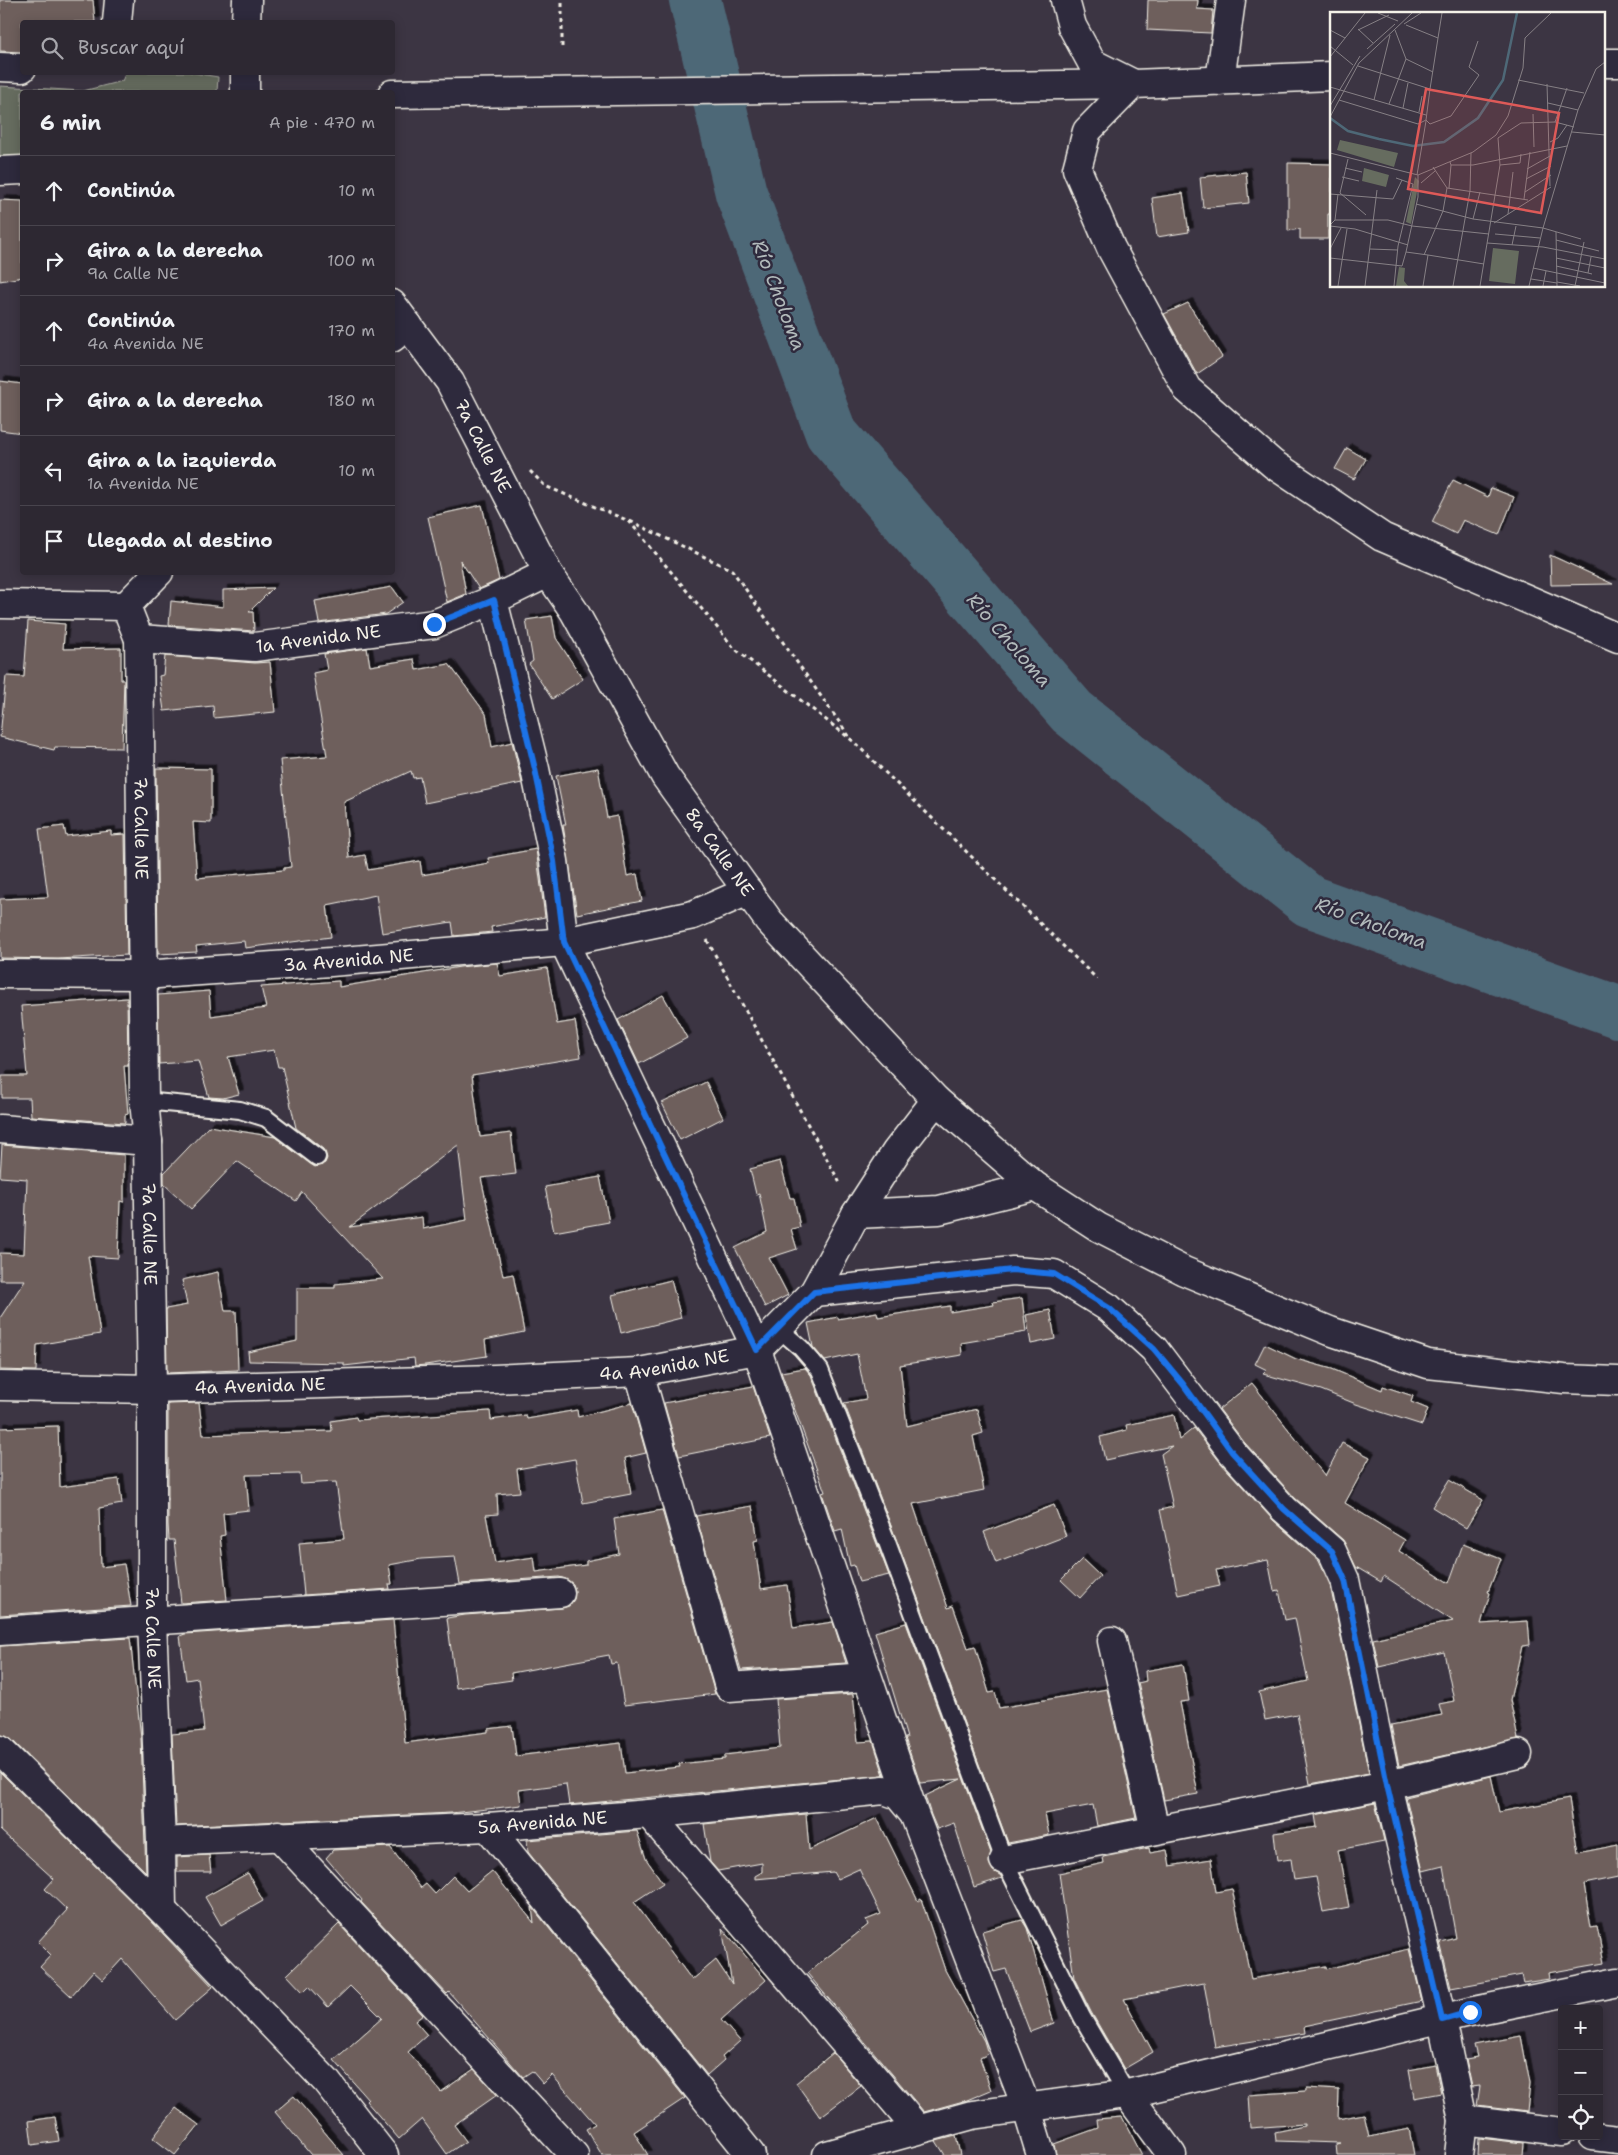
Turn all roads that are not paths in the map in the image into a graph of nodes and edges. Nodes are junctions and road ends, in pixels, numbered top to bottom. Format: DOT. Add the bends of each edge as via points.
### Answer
graph roads {
  1 [pos="119,0"];
  2 [pos="247,0"];
  3 [pos="1065,0"];
  4 [pos="1231,0"];
  5 [pos="117,20"];
  6 [pos="246,20"];
  7 [pos="0,67"];
  8 [pos="20,68"];
  9 [pos="245,75"];
  10 [pos="1330,76"];
  11 [pos="1220,81"];
  12 [pos="1133,84"];
  13 [pos="245,90"];
  14 [pos="395,94"];
  15 [pos="0,170"];
  16 [pos="20,170"];
  17 [pos="398,322"];
  18 [pos="548,573"];
  19 [pos="156,575"];
  20 [pos="494,600"];
  21 [pos="0,604"];
  22 [pos="126,606"];
  23 [pos="1618,638"];
  24 [pos="139,639"];
  25 [pos="748,891"];
  26 [pos="564,942"];
  27 [pos="0,974"];
  28 [pos="143,975"];
  29 [pos="936,1100"];
  30 [pos="144,1101"];
  31 [pos="0,1128"];
  32 [pos="148,1141"];
  33 [pos="317,1157"];
  34 [pos="1034,1186"];
  35 [pos="856,1214"];
  36 [pos="814,1292"];
  37 [pos="778,1328"];
  38 [pos="757,1350"];
  39 [pos="639,1372"];
  40 [pos="1618,1381"];
  41 [pos="0,1386"];
  42 [pos="152,1389"];
  43 [pos="560,1593"];
  44 [pos="152,1621"];
  45 [pos="0,1631"];
  46 [pos="1112,1641"];
  47 [pos="866,1677"];
  48 [pos="0,1750"];
  49 [pos="1518,1754"];
  50 [pos="1387,1785"];
  51 [pos="649,1814"];
  52 [pos="914,1814"];
  53 [pos="488,1827"];
  54 [pos="1155,1830"];
  55 [pos="278,1835"];
  56 [pos="161,1842"];
  57 [pos="1004,1860"];
  58 [pos="162,1910"];
  59 [pos="1618,1982"];
  60 [pos="1442,2020"];
  61 [pos="1127,2094"];
  62 [pos="1026,2106"];
  63 [pos="1463,2120"];
  64 [pos="918,2129"];
  65 [pos="1558,2132"];
  66 [pos="1603,2137"];
  67 [pos="1618,2139"];
  68 [pos="384,2155"];
  69 [pos="574,2155"];
  70 [pos="751,2155"];
  71 [pos="827,2155"];
  72 [pos="1041,2155"];
  73 [pos="1172,2155"];
  74 [pos="1459,2155"];
  1 -- 5 [label="street"];
  2 -- 6 [label="street"];
  3 -- 12 [label="street" via="1072,26 1092,63"];
  4 -- 11 [label="street"];
  7 -- 8 [label="street"];
  9 -- 13 [label="street"];
  10 -- 11 [label="street"];
  11 -- 12 [label="street"];
  12 -- 14 [label="street"];
  12 -- 23 [label="street" via="1087,132 1077,169 1111,248 1187,389 1273,464 1382,537"];
  15 -- 16 [label="street"];
  17 -- 18 [label="street, 7a Calle NE" via="450,382"];
  18 -- 20 [label="street, 1a Avenida NE"];
  18 -- 25 [label="street, 8a Calle NE" via="574,611 665,776"];
  19 -- 22 [label="street"];
  20 -- 24 [label="street, 1a Avenida NE" via="434,624 254,647"];
  20 -- 26 [label="street" via="554,861"];
  21 -- 22 [label="street"];
  22 -- 24 [label="street, 7a Calle NE"];
  24 -- 28 [label="street, 7a Calle NE"];
  25 -- 26 [label="street, 3a Avenida NE" via="693,915"];
  25 -- 29 [label="street, 8a Calle NE" via="769,921"];
  26 -- 28 [label="street, 3a Avenida NE"];
  26 -- 38 [label="street"];
  27 -- 28 [label="street, 3a Avenida NE"];
  28 -- 30 [label="street, 7a Calle NE"];
  29 -- 34 [label="street, 8a Calle NE"];
  29 -- 35 [label="street" via="896,1152"];
  30 -- 32 [label="street, 7a Calle NE"];
  30 -- 33 [label="lane" via="240,1110 266,1118"];
  31 -- 32 [label="street"];
  32 -- 42 [label="street, 7a Calle NE"];
  34 -- 35 [label="street" via="940,1210"];
  34 -- 40 [label="street, 8a Calle NE" via="1098,1227 1184,1271 1330,1331 1428,1364 1564,1379"];
  35 -- 36 [label="street"];
  36 -- 37 [label="street"];
  36 -- 50 [label="street" via="1012,1270 1054,1274 1109,1308 1154,1349 1232,1452 1284,1509 1332,1551 1345,1580"];
  37 -- 38 [label="street"];
  37 -- 57 [label="lane" via="820,1370"];
  38 -- 39 [label="street, 4a Avenida NE"];
  38 -- 47 [label="street"];
  39 -- 42 [label="street, 4a Avenida NE"];
  39 -- 47 [label="street" via="729,1687"];
  41 -- 42 [label="street, 4a Avenida NE"];
  42 -- 44 [label="street, 7a Calle NE"];
  43 -- 44 [label="street"];
  44 -- 45 [label="street"];
  44 -- 56 [label="street, 7a Calle NE"];
  46 -- 54 [label="street"];
  47 -- 52 [label="street"];
  48 -- 58 [label="street"];
  49 -- 50 [label="street"];
  50 -- 54 [label="street"];
  50 -- 60 [label="street"];
  51 -- 52 [label="street, 5a Avenida NE" via="884,1790 898,1796"];
  51 -- 53 [label="street, 5a Avenida NE"];
  51 -- 64 [label="street"];
  52 -- 62 [label="street"];
  53 -- 55 [label="street, 5a Avenida NE"];
  53 -- 70 [label="street"];
  54 -- 57 [label="street"];
  55 -- 56 [label="street, 5a Avenida NE"];
  55 -- 69 [label="street"];
  56 -- 58 [label="street, 7a Calle NE"];
  57 -- 61 [label="lane" via="1082,2017"];
  58 -- 68 [label="street" via="326,2081"];
  59 -- 60 [label="street"];
  60 -- 61 [label="street"];
  60 -- 63 [label="street"];
  61 -- 62 [label="street"];
  61 -- 73 [label="street"];
  62 -- 64 [label="street"];
  62 -- 72 [label="street"];
  63 -- 65 [label="street"];
  63 -- 74 [label="street"];
  64 -- 71 [label="street"];
  66 -- 67 [label="street"];
}
